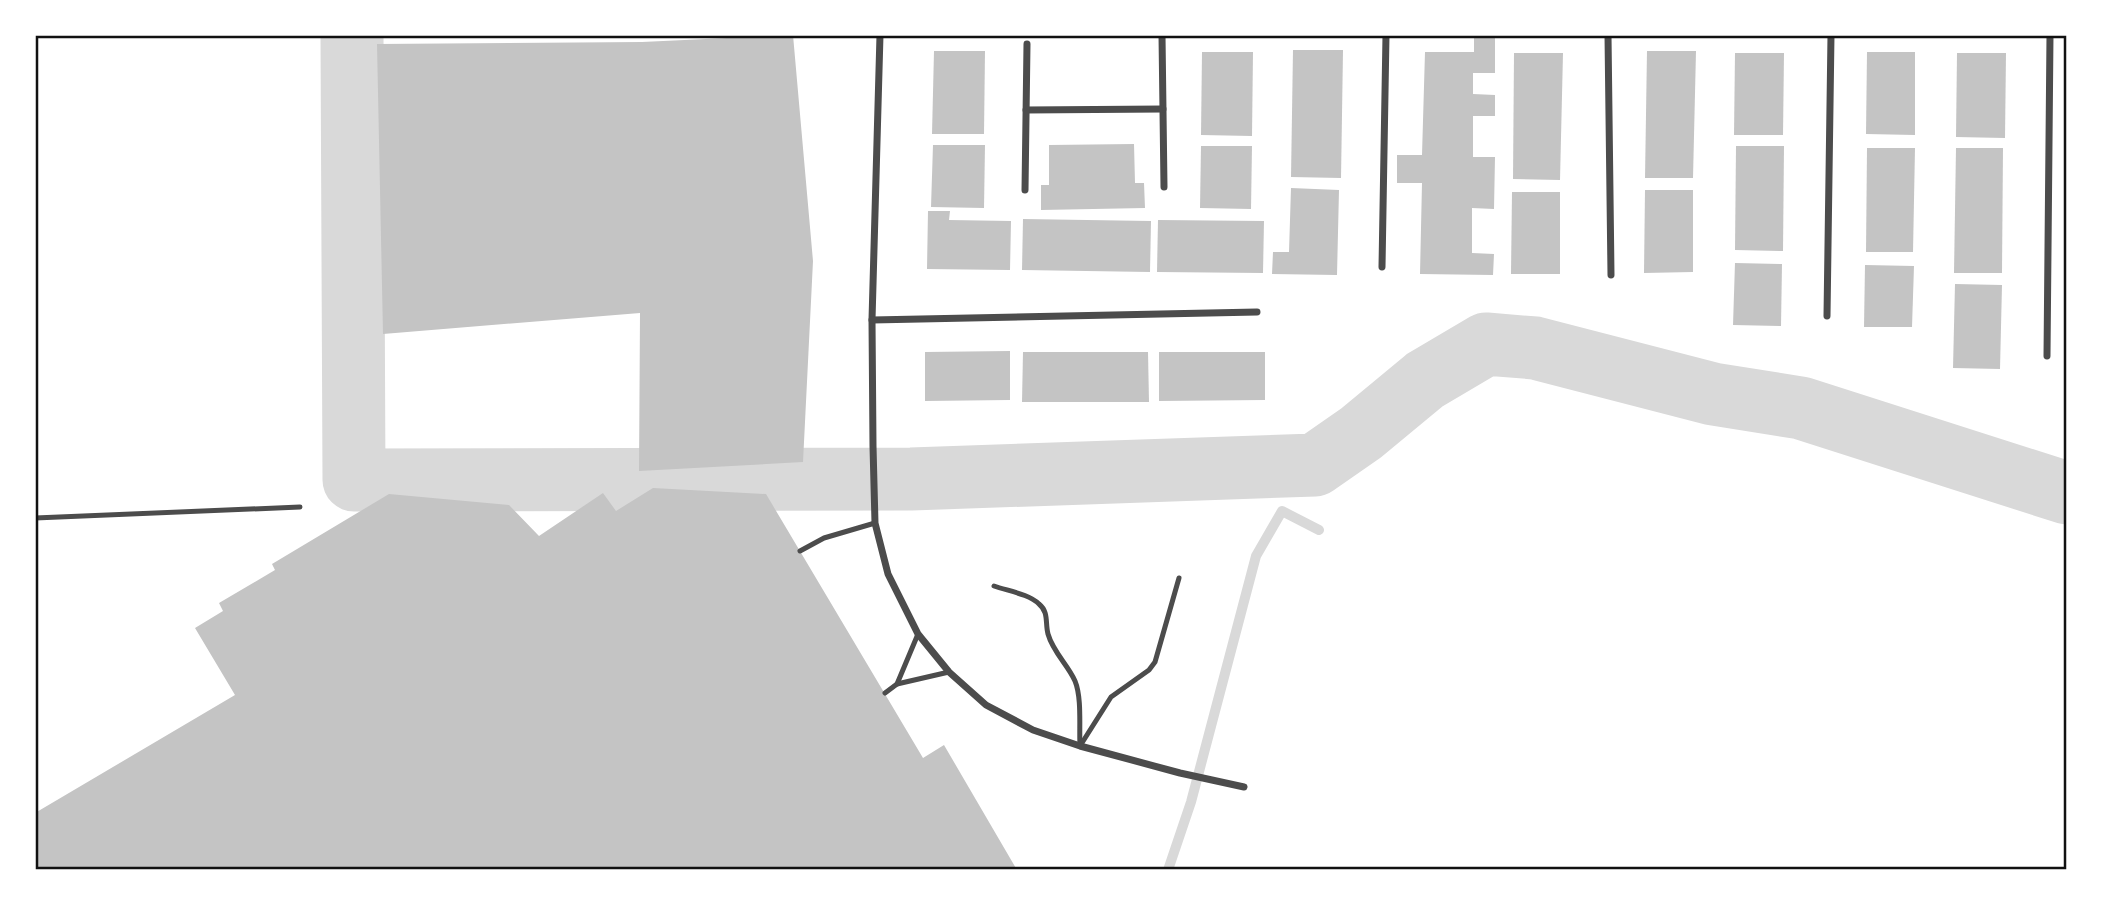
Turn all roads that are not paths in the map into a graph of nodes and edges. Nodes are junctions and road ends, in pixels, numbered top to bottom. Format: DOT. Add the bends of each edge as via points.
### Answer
graph roads {
  1 [pos="880,35"];
  2 [pos="1163,35"];
  3 [pos="1387,35"];
  4 [pos="1608,35"];
  5 [pos="1831,35"];
  6 [pos="2050,35"];
  7 [pos="1027,44"];
  8 [pos="1163,109"];
  9 [pos="1026,110"];
  10 [pos="1164,187"];
  11 [pos="1025,190"];
  12 [pos="1382,267"];
  13 [pos="1611,275"];
  14 [pos="1258,312"];
  15 [pos="1827,316"];
  16 [pos="872,320"];
  17 [pos="2047,356"];
  18 [pos="300,507"];
  19 [pos="35,518"];
  20 [pos="875,523"];
  21 [pos="800,551"];
  22 [pos="1179,578"];
  23 [pos="994,586"];
  24 [pos="918,635"];
  25 [pos="949,672"];
  26 [pos="897,684"];
  27 [pos="885,693"];
  28 [pos="1080,746"];
  29 [pos="1244,787"];
  1 -- 16 [label="street"];
  2 -- 8 [label="street"];
  3 -- 12 [label="street"];
  4 -- 13 [label="street"];
  5 -- 15 [label="street"];
  6 -- 17 [label="street"];
  7 -- 9 [label="street"];
  8 -- 9 [label="street"];
  8 -- 10 [label="street"];
  9 -- 11 [label="street"];
  14 -- 16 [label="street"];
  16 -- 20 [label="street"];
  18 -- 19 [label="lane"];
  20 -- 21 [label="lane" via="824,538"];
  20 -- 24 [label="street" via="888,574"];
  22 -- 28 [label="lane" via="1155,662 1111,697"];
  23 -- 28 [label="lane" via="1043,607 1052,645 1077,688"];
  24 -- 25 [label="street"];
  24 -- 26 [label="lane"];
  25 -- 26 [label="lane"];
  25 -- 28 [label="street" via="986,705 1033,730"];
  26 -- 27 [label="lane"];
  28 -- 29 [label="street"];
}
